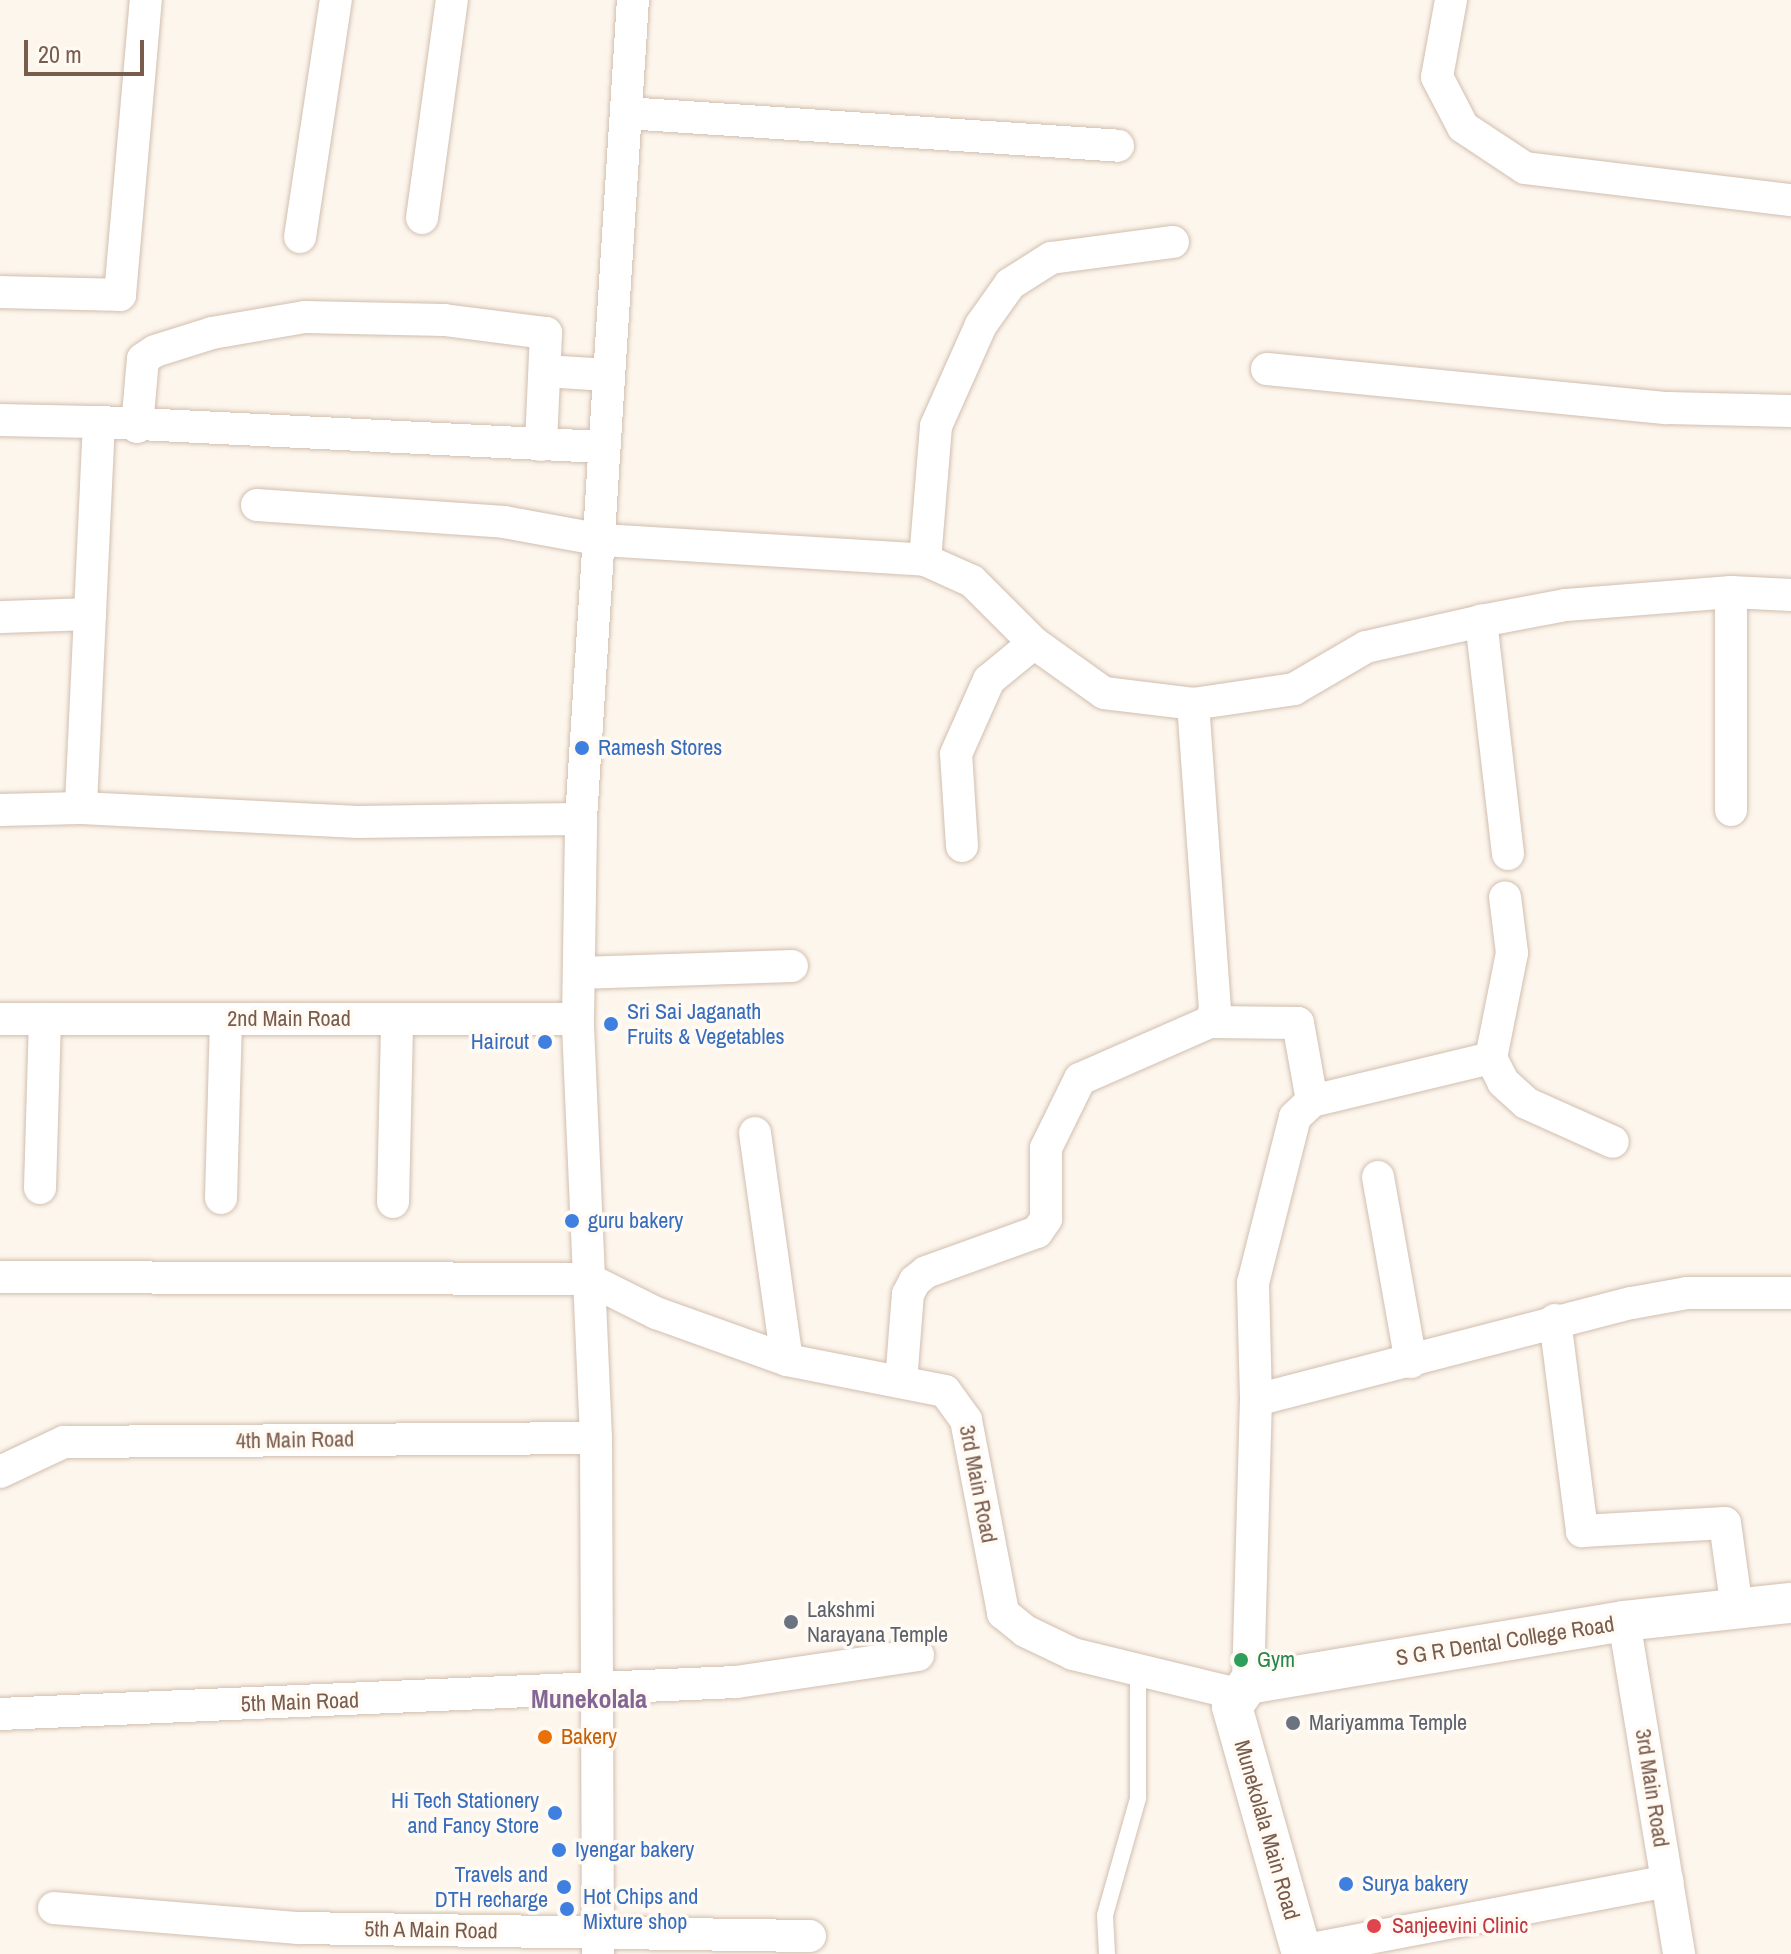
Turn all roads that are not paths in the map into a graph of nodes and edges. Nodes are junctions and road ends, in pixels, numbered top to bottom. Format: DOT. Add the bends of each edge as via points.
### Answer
graph roads {
  1 [pos="146,0"];
  2 [pos="336,0"];
  3 [pos="452,0"];
  4 [pos="633,0"];
  5 [pos="1451,0"];
  6 [pos="626,113"];
  7 [pos="1118,146"];
  8 [pos="1791,200"];
  9 [pos="422,218"];
  10 [pos="300,237"];
  11 [pos="1173,242"];
  12 [pos="0,292"];
  13 [pos="1267,369"];
  14 [pos="545,371"];
  15 [pos="607,375"];
  16 [pos="1791,411"];
  17 [pos="0,420"];
  18 [pos="99,422"];
  19 [pos="137,427"];
  20 [pos="541,445"];
  21 [pos="601,447"];
  22 [pos="257,505"];
  23 [pos="602,540"];
  24 [pos="925,560"];
  25 [pos="1731,592"];
  26 [pos="1791,595"];
  27 [pos="90,614"];
  28 [pos="0,617"];
  29 [pos="1481,621"];
  30 [pos="1034,643"];
  31 [pos="1193,704"];
  32 [pos="81,808"];
  33 [pos="0,810"];
  34 [pos="1731,810"];
  35 [pos="581,819"];
  36 [pos="962,846"];
  37 [pos="1508,854"];
  38 [pos="1505,897"];
  39 [pos="792,966"];
  40 [pos="580,973"];
  41 [pos="0,1019"];
  42 [pos="45,1019"];
  43 [pos="226,1019"];
  44 [pos="397,1019"];
  45 [pos="578,1019"];
  46 [pos="1210,1022"];
  47 [pos="1491,1058"];
  48 [pos="1312,1101"];
  49 [pos="755,1133"];
  50 [pos="1613,1142"];
  51 [pos="1378,1177"];
  52 [pos="40,1188"];
  53 [pos="221,1198"];
  54 [pos="393,1202"];
  55 [pos="0,1277"];
  56 [pos="588,1279"];
  57 [pos="1791,1293"];
  58 [pos="1555,1320"];
  59 [pos="787,1360"];
  60 [pos="1411,1362"];
  61 [pos="901,1382"];
  62 [pos="1256,1400"];
  63 [pos="596,1438"];
  64 [pos="0,1472"];
  65 [pos="1791,1603"];
  66 [pos="1737,1609"];
  67 [pos="1624,1621"];
  68 [pos="918,1655"];
  69 [pos="1138,1672"];
  70 [pos="600,1689"];
  71 [pos="1239,1695"];
  72 [pos="0,1714"];
  73 [pos="1667,1881"];
  74 [pos="54,1908"];
  75 [pos="810,1936"];
  76 [pos="598,1943"];
  77 [pos="1302,1953"];
  78 [pos="1107,1954"];
  79 [pos="1679,1954"];
  1 -- 12 [label="street" via="120,295"];
  2 -- 10 [label="street"];
  3 -- 9 [label="street"];
  4 -- 6 [label="street"];
  5 -- 8 [label="street" via="1437,77 1463,127 1525,168"];
  6 -- 7 [label="street"];
  6 -- 15 [label="street"];
  11 -- 24 [label="street" via="1051,258 1010,284 981,325 936,426"];
  13 -- 16 [label="street" via="1667,408"];
  14 -- 15 [label="street"];
  14 -- 19 [label="street" via="546,333 444,320 305,317 212,333 143,359"];
  14 -- 20 [label="street"];
  15 -- 21 [label="street"];
  17 -- 18 [label="street"];
  18 -- 19 [label="street"];
  18 -- 27 [label="street"];
  19 -- 20 [label="street"];
  20 -- 21 [label="street"];
  21 -- 23 [label="street"];
  22 -- 23 [label="street" via="504,522"];
  23 -- 24 [label="street"];
  23 -- 35 [label="street"];
  24 -- 30 [label="street" via="972,581"];
  25 -- 26 [label="street"];
  25 -- 29 [label="street" via="1566,605"];
  25 -- 34 [label="street"];
  27 -- 28 [label="street"];
  27 -- 32 [label="street"];
  29 -- 31 [label="street" via="1366,647 1294,689"];
  29 -- 37 [label="street"];
  30 -- 31 [label="street" via="1104,693"];
  30 -- 36 [label="street" via="989,680 956,754"];
  31 -- 46 [label="street" via="1215,1010"];
  32 -- 33 [label="street"];
  32 -- 35 [label="street" via="358,822"];
  35 -- 40 [label="street"];
  38 -- 47 [label="street" via="1512,953"];
  39 -- 40 [label="street"];
  40 -- 45 [label="street"];
  41 -- 42 [label="street, 2nd Main Road"];
  42 -- 43 [label="street, 2nd Main Road"];
  42 -- 52 [label="street"];
  43 -- 44 [label="street, 2nd Main Road"];
  43 -- 53 [label="street"];
  44 -- 45 [label="street, 2nd Main Road"];
  44 -- 54 [label="street"];
  45 -- 56 [label="street"];
  46 -- 48 [label="street" via="1298,1023"];
  46 -- 61 [label="street" via="1080,1079 1046,1148 1046,1219 1037,1232 926,1272 915,1281 908,1294"];
  47 -- 48 [label="street"];
  47 -- 50 [label="street" via="1503,1082 1526,1103"];
  48 -- 62 [label="street" via="1295,1117 1253,1283"];
  49 -- 59 [label="street"];
  51 -- 60 [label="street"];
  55 -- 56 [label="street"];
  56 -- 59 [label="street, 3rd Main Road" via="656,1313"];
  56 -- 63 [label="street"];
  57 -- 58 [label="street" via="1687,1293"];
  58 -- 60 [label="street"];
  58 -- 66 [label="street" via="1582,1531 1725,1523"];
  59 -- 61 [label="street, 3rd Main Road"];
  60 -- 62 [label="street"];
  61 -- 69 [label="street, 3rd Main Road" via="945,1391 960,1405 1003,1613 1025,1631 1073,1654"];
  62 -- 71 [label="street"];
  63 -- 64 [label="street, 4th Main Road" via="64,1442"];
  63 -- 70 [label="street"];
  65 -- 66 [label="street, S G R Dental College Road"];
  66 -- 67 [label="street, S G R Dental College Road"];
  67 -- 71 [label="street, S G R Dental College Road"];
  67 -- 73 [label="street, 3rd Main Road"];
  68 -- 70 [label="street, 5th Main Road" via="736,1682"];
  69 -- 71 [label="street, 3rd Main Road"];
  69 -- 78 [label="lane" via="1138,1798 1105,1915"];
  70 -- 72 [label="street, 5th Main Road"];
  70 -- 76 [label="street"];
  71 -- 77 [label="street, Munekolala Main Road"];
  73 -- 77 [label="street"];
  73 -- 79 [label="street, 3rd Main Road"];
  74 -- 76 [label="street, 5th A Main Road" via="298,1928"];
  75 -- 76 [label="street, 5th A Main Road"];
}
